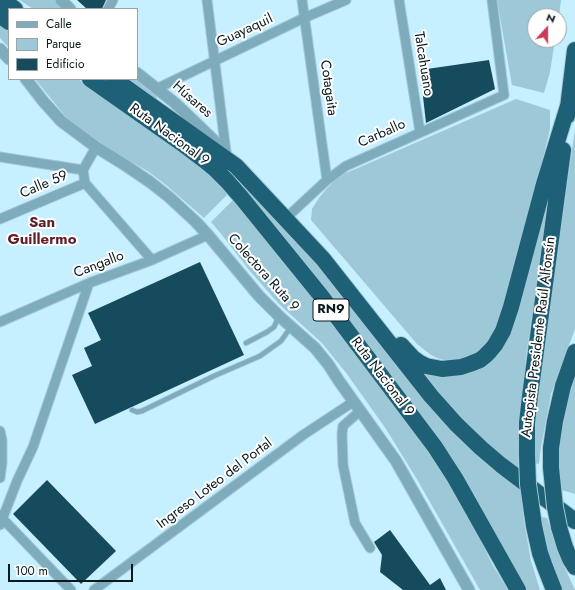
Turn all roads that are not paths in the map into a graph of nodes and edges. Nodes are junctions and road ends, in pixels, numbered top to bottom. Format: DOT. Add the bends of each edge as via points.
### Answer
graph roads {
  1 [pos="2,0"];
  2 [pos="61,0"];
  3 [pos="207,0"];
  4 [pos="302,0"];
  5 [pos="346,0"];
  6 [pos="399,0"];
  7 [pos="492,0"];
  8 [pos="14,8"];
  9 [pos="69,8"];
  10 [pos="304,18"];
  11 [pos="0,48"];
  12 [pos="575,50"];
  13 [pos="8,58"];
  14 [pos="215,60"];
  15 [pos="138,74"];
  16 [pos="27,80"];
  17 [pos="91,80"];
  18 [pos="115,80"];
  19 [pos="156,89"];
  20 [pos="568,106"];
  21 [pos="420,132"];
  22 [pos="96,147"];
  23 [pos="226,152"];
  24 [pos="0,157"];
  25 [pos="236,166"];
  26 [pos="84,170"];
  27 [pos="327,180"];
  28 [pos="85,183"];
  29 [pos="0,219"];
  30 [pos="285,219"];
  31 [pos="208,235"];
  32 [pos="152,260"];
  33 [pos="323,260"];
  34 [pos="89,283"];
  35 [pos="279,316"];
  36 [pos="0,322"];
  37 [pos="292,326"];
  38 [pos="246,343"];
  39 [pos="575,352"];
  40 [pos="356,407"];
  41 [pos="132,410"];
  42 [pos="0,431"];
  43 [pos="0,476"];
  44 [pos="14,490"];
  45 [pos="1,519"];
  46 [pos="575,521"];
  47 [pos="370,548"];
  48 [pos="575,567"];
  49 [pos="71,590"];
  50 [pos="94,590"];
  51 [pos="470,590"];
  52 [pos="518,590"];
  53 [pos="554,590"];
  1 -- 8 [label="highway"];
  2 -- 9 [label="street"];
  3 -- 14 [label="street"];
  4 -- 10 [label="street, Cotagaita"];
  5 -- 10 [label="street, Guayaquil"];
  6 -- 21 [label="street, Talcahuano"];
  7 -- 21 [label="street, Carballo" via="504,95"];
  10 -- 14 [label="street, Guayaquil"];
  10 -- 27 [label="street, Cotagaita"];
  11 -- 13 [label="street"];
  12 -- 20 [label="highway"];
  14 -- 19 [label="street, Guayaquil"];
  14 -- 23 [label="street"];
  15 -- 19 [label="street, Húsares"];
  16 -- 22 [label="street, Colectora Ruta 9" via="61,121"];
  17 -- 52 [label="highway, Ruta Nacional 9 / RN9" via="204,160 241,197 322,297 435,447"];
  18 -- 25 [label="highway, Ruta Nacional 9 / RN9"];
  19 -- 23 [label="street, Húsares" via="175,103"];
  20 -- 33 [label="highway" via="511,307 495,345 480,360 461,367 442,369 426,366 401,345 339,271"];
  20 -- 53 [label="highway, Autopista Presidente Raúl Alfonsín, bridge" via="527,423 528,484 534,526 540,552"];
  21 -- 27 [label="street, Carballo" via="351,163"];
  22 -- 26 [label="street, Calle 59"];
  22 -- 31 [label="street, Colectora Ruta 9" via="169,197"];
  23 -- 25 [label="street, Húsares"];
  24 -- 26 [label="street"];
  25 -- 30 [label="highway, Ruta Nacional 9 / RN9"];
  26 -- 28 [label="street, Calle 59"];
  27 -- 30 [label="street, Carballo"];
  28 -- 29 [label="street, Calle 59"];
  28 -- 32 [label="street"];
  30 -- 33 [label="highway, Ruta Nacional 9 / RN9"];
  31 -- 32 [label="street, Cangallo"];
  31 -- 35 [label="street, Colectora Ruta 9"];
  32 -- 34 [label="street, Cangallo"];
  33 -- 46 [label="highway, Ruta Nacional 9 / RN9" via="456,424 480,448"];
  34 -- 36 [label="street, Cangallo"];
  34 -- 44 [label="street" via="32,447"];
  35 -- 37 [label="street, Colectora Ruta 9"];
  35 -- 38 [label="lane" via="274,327"];
  37 -- 40 [label="street, Colectora Ruta 9" via="328,364"];
  37 -- 41 [label="lane" via="281,341 260,356 142,411"];
  39 -- 48 [label="highway, bridge" via="563,386 551,448 551,468 559,527"];
  40 -- 47 [label="street" via="343,426 343,465 355,523"];
  40 -- 50 [label="street, Ingreso Loteo del Portal" via="303,435"];
  40 -- 51 [label="street, Colectora Ruta 9" via="402,471"];
  42 -- 43 [label="street"];
  43 -- 44 [label="street"];
  44 -- 45 [label="street"];
  45 -- 49 [label="street"];
}
